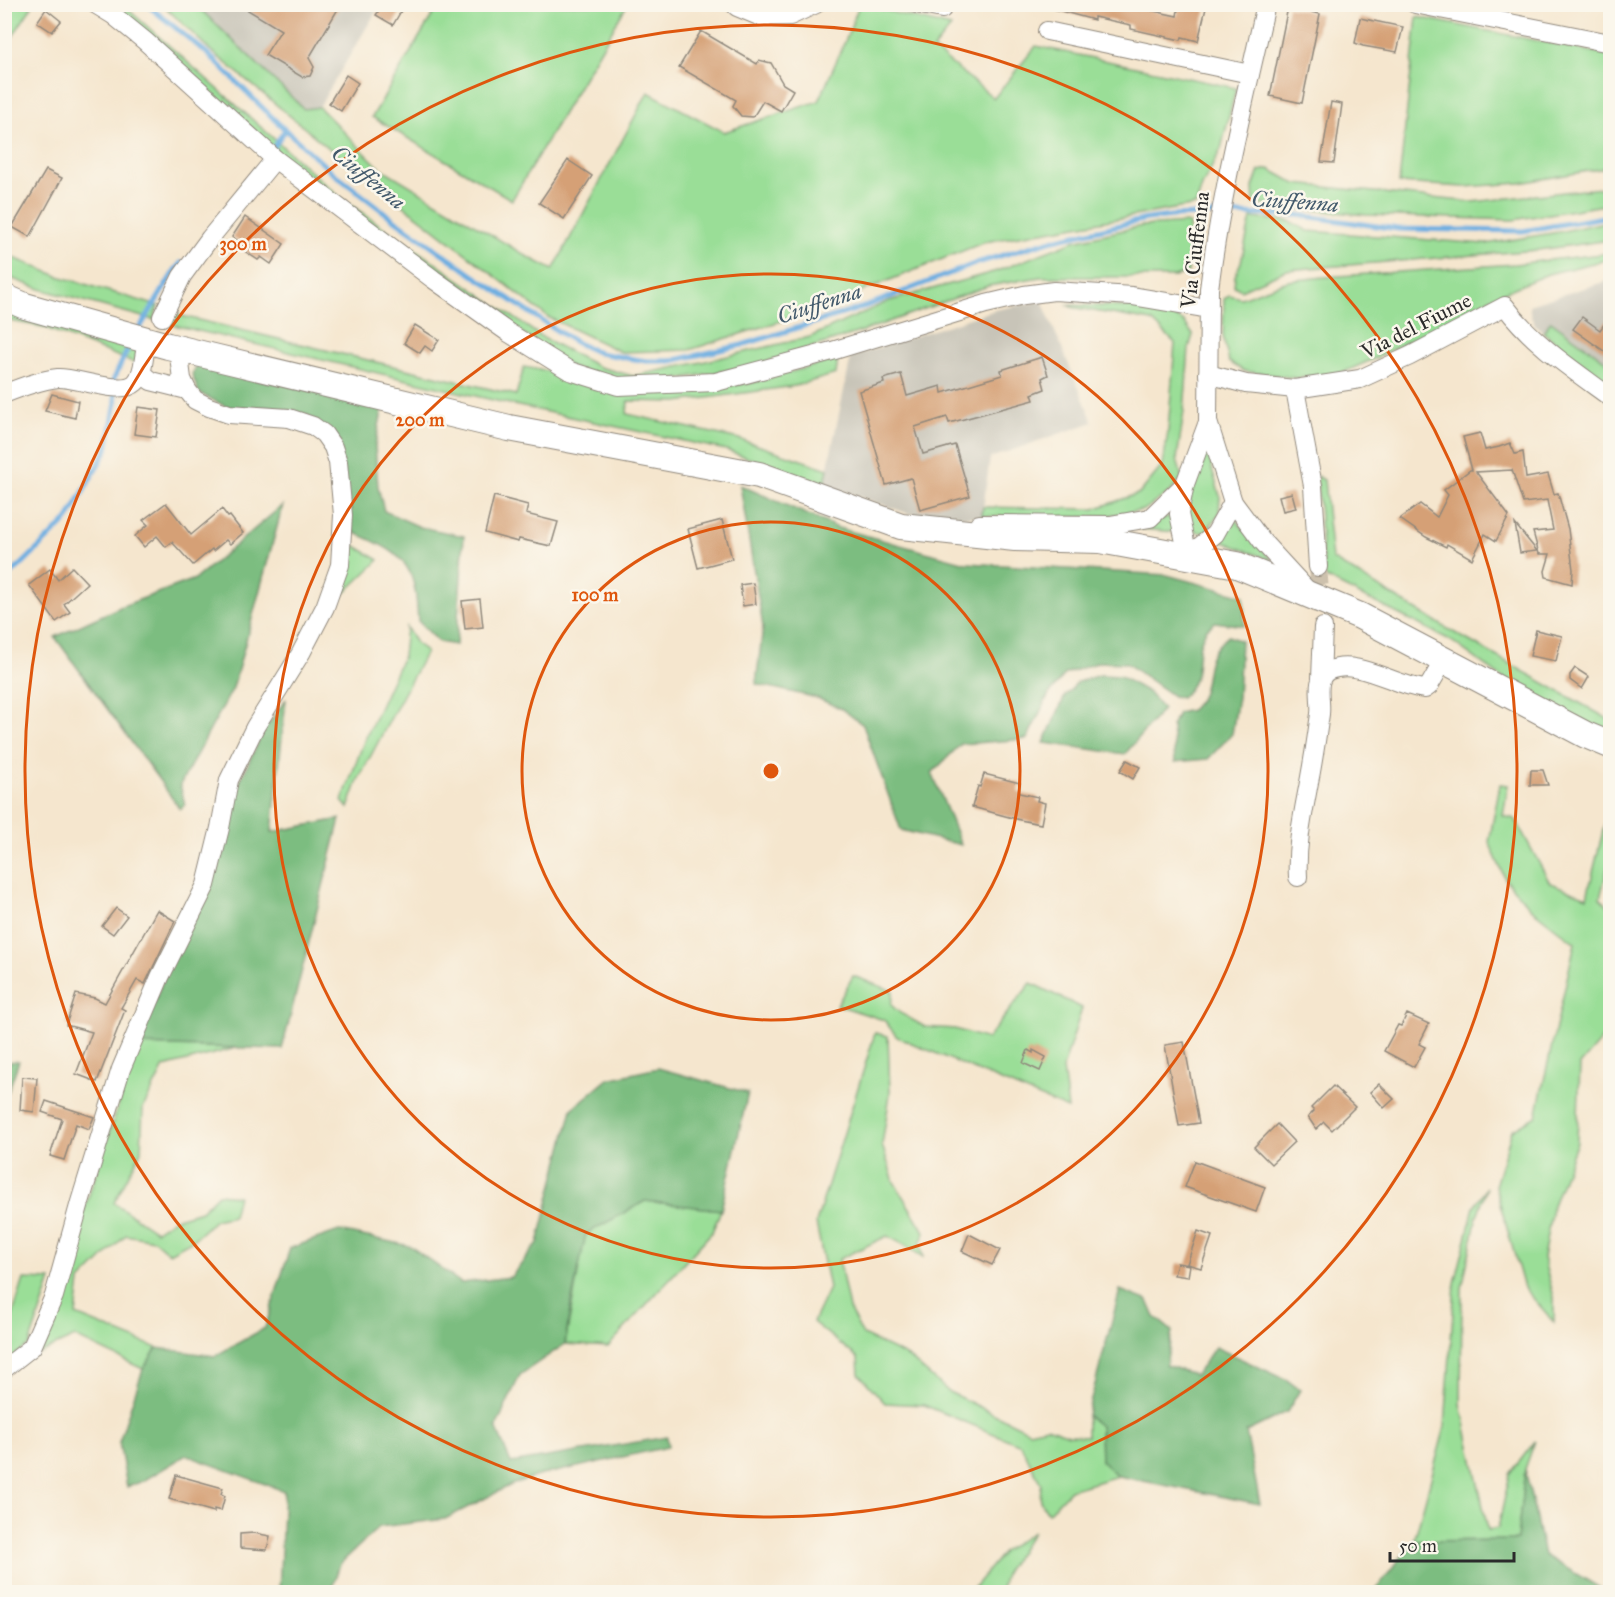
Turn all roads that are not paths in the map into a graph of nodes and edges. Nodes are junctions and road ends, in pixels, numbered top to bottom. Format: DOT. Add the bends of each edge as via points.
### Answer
graph roads {
  1 [pos="95,4"];
  2 [pos="735,4"];
  3 [pos="816,4"];
  4 [pos="916,4"];
  5 [pos="1266,4"];
  6 [pos="1415,4"];
  7 [pos="942,9"];
  8 [pos="1047,31"];
  9 [pos="1611,43"];
  10 [pos="1250,74"];
  11 [pos="275,159"];
  12 [pos="4,297"];
  13 [pos="1209,309"];
  14 [pos="162,317"];
  15 [pos="178,348"];
  16 [pos="145,352"];
  17 [pos="141,373"];
  18 [pos="1208,374"];
  19 [pos="1295,389"];
  20 [pos="187,390"];
  21 [pos="4,394"];
  22 [pos="1611,397"];
  23 [pos="1208,422"];
  24 [pos="1185,484"];
  25 [pos="1233,502"];
  26 [pos="940,530"];
  27 [pos="1188,556"];
  28 [pos="1318,567"];
  29 [pos="1315,597"];
  30 [pos="1323,627"];
  31 [pos="1444,660"];
  32 [pos="1321,679"];
  33 [pos="1611,746"];
  34 [pos="1298,877"];
  35 [pos="4,1369"];
  1 -- 11 [label="street" via="145,41"];
  2 -- 3 [label="street" via="761,17 789,16"];
  4 -- 7 [label="street"];
  5 -- 10 [label="street, Via Ciuffenna"];
  6 -- 9 [label="street"];
  8 -- 10 [label="street"];
  10 -- 13 [label="street, Via Ciuffenna" via="1226,181"];
  11 -- 13 [label="street" via="509,333 570,371 618,386 716,382 986,304 1054,291 1132,296"];
  11 -- 14 [label="street" via="182,276"];
  12 -- 15 [label="main road"];
  13 -- 18 [label="street, Via Ciuffenna"];
  15 -- 20 [label="street"];
  15 -- 26 [label="main road" via="509,428 759,475 902,525"];
  16 -- 17 [label="street"];
  17 -- 20 [label="street" via="151,381"];
  17 -- 21 [label="street" via="126,388 60,378"];
  18 -- 19 [label="street, Via del Fiume" via="1246,384"];
  18 -- 23 [label="street, Via Ciuffenna"];
  19 -- 22 [label="street, Via del Fiume" via="1360,379 1505,306 1548,351"];
  19 -- 28 [label="street" via="1313,486"];
  20 -- 35 [label="street" via="195,400 229,414 289,418 313,426 324,435 338,462 343,515 340,565 302,653 255,726 229,780 206,885 160,977 121,1069 54,1296 32,1347"];
  23 -- 24 [label="street"];
  23 -- 25 [label="street, Via Ciuffenna"];
  24 -- 26 [label="street" via="1150,518 1110,525 976,524"];
  24 -- 27 [label="street" via="1179,514"];
  25 -- 27 [label="street" via="1215,534"];
  25 -- 29 [label="street, Via Ciuffenna" via="1262,541"];
  26 -- 27 [label="main road" via="1015,538 1100,540"];
  27 -- 29 [label="main road" via="1238,565"];
  29 -- 31 [label="main road"];
  30 -- 32 [label="street"];
  31 -- 32 [label="street" via="1425,689 1351,668 1327,672"];
  31 -- 33 [label="main road"];
  32 -- 34 [label="street" via="1321,707 1297,860"];
}
